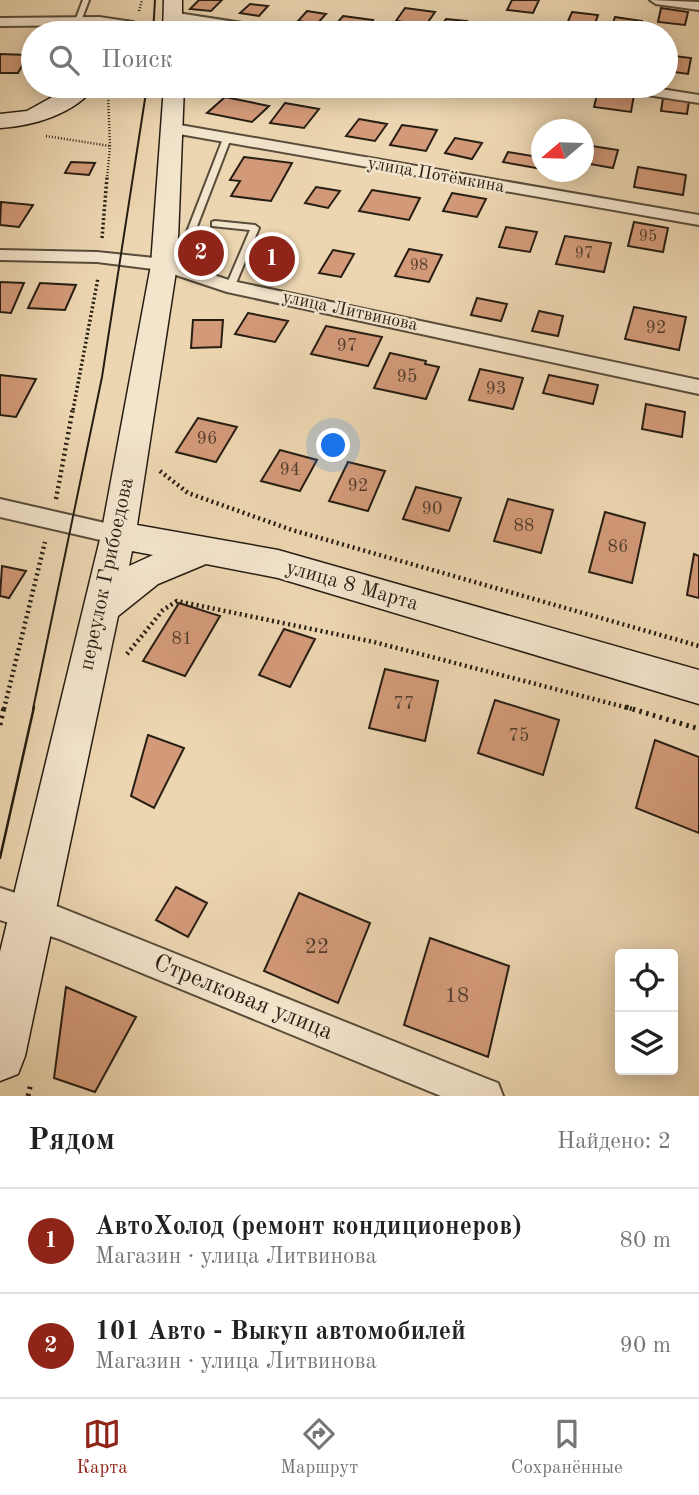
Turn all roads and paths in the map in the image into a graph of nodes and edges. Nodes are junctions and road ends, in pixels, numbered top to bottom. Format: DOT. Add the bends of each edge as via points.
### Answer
graph roads {
  1 [pos="86,0"];
  2 [pos="656,0"];
  3 [pos="699,6"];
  4 [pos="172,16"];
  5 [pos="78,21"];
  6 [pos="204,21"];
  7 [pos="0,22"];
  8 [pos="21,22"];
  9 [pos="678,96"];
  10 [pos="69,98"];
  11 [pos="174,98"];
  12 [pos="699,99"];
  13 [pos="0,121"];
  14 [pos="174,129"];
  15 [pos="41,135"];
  16 [pos="227,138"];
  17 [pos="110,146"];
  18 [pos="699,220"];
  19 [pos="215,224"];
  20 [pos="187,242"];
  21 [pos="0,255"];
  22 [pos="164,265"];
  23 [pos="231,286"];
  24 [pos="699,387"];
  25 [pos="161,461"];
  26 [pos="64,465"];
  27 [pos="127,483"];
  28 [pos="0,508"];
  29 [pos="50,521"];
  30 [pos="118,535"];
  31 [pos="166,545"];
  32 [pos="203,552"];
  33 [pos="177,601"];
  34 [pos="100,611"];
  35 [pos="699,646"];
  36 [pos="699,687"];
  37 [pos="0,725"];
  38 [pos="699,729"];
  39 [pos="15,908"];
  40 [pos="0,1056"];
  41 [pos="485,1096"];
  1 -- 5 [label="lane"];
  2 -- 3 [label="street"];
  4 -- 6 [label="street"];
  7 -- 8 [label="street"];
  9 -- 12 [label="street"];
  10 -- 13 [label="street" via="33,117"];
  11 -- 14 [label="street, переулок Грибоедова"];
  14 -- 16 [label="street, улица Потёмкина"];
  14 -- 22 [label="street, переулок Грибоедова"];
  15 -- 17 [label="path"];
  16 -- 18 [label="street, улица Потёмкина"];
  16 -- 20 [label="lane"];
  19 -- 23 [label="lane" via="255,229"];
  21 -- 22 [label="street, улица Литвинова" via="97,257"];
  22 -- 23 [label="street, улица Литвинова"];
  22 -- 27 [label="street, переулок Грибоедова"];
  23 -- 24 [label="street, улица Литвинова"];
  25 -- 35 [label="path" via="160,472 188,494 292,530"];
  26 -- 29 [label="path"];
  27 -- 30 [label="street, переулок Грибоедова"];
  27 -- 31 [label="street" via="139,518"];
  28 -- 29 [label="street, улица 8 Марта"];
  29 -- 30 [label="street, улица 8 Марта"];
  29 -- 37 [label="path"];
  30 -- 31 [label="street, улица 8 Марта"];
  30 -- 34 [label="street, переулок Грибоедова"];
  31 -- 32 [label="street, улица 8 Марта"];
  32 -- 34 [label="street" via="163,563 141,575"];
  32 -- 36 [label="street, улица 8 Марта" via="278,564"];
  33 -- 38 [label="path" via="273,619 554,686"];
  34 -- 39 [label="street, переулок Грибоедова"];
  39 -- 40 [label="street, переулок Грибоедова"];
  39 -- 41 [label="street, Стрелковая улица"];
}
